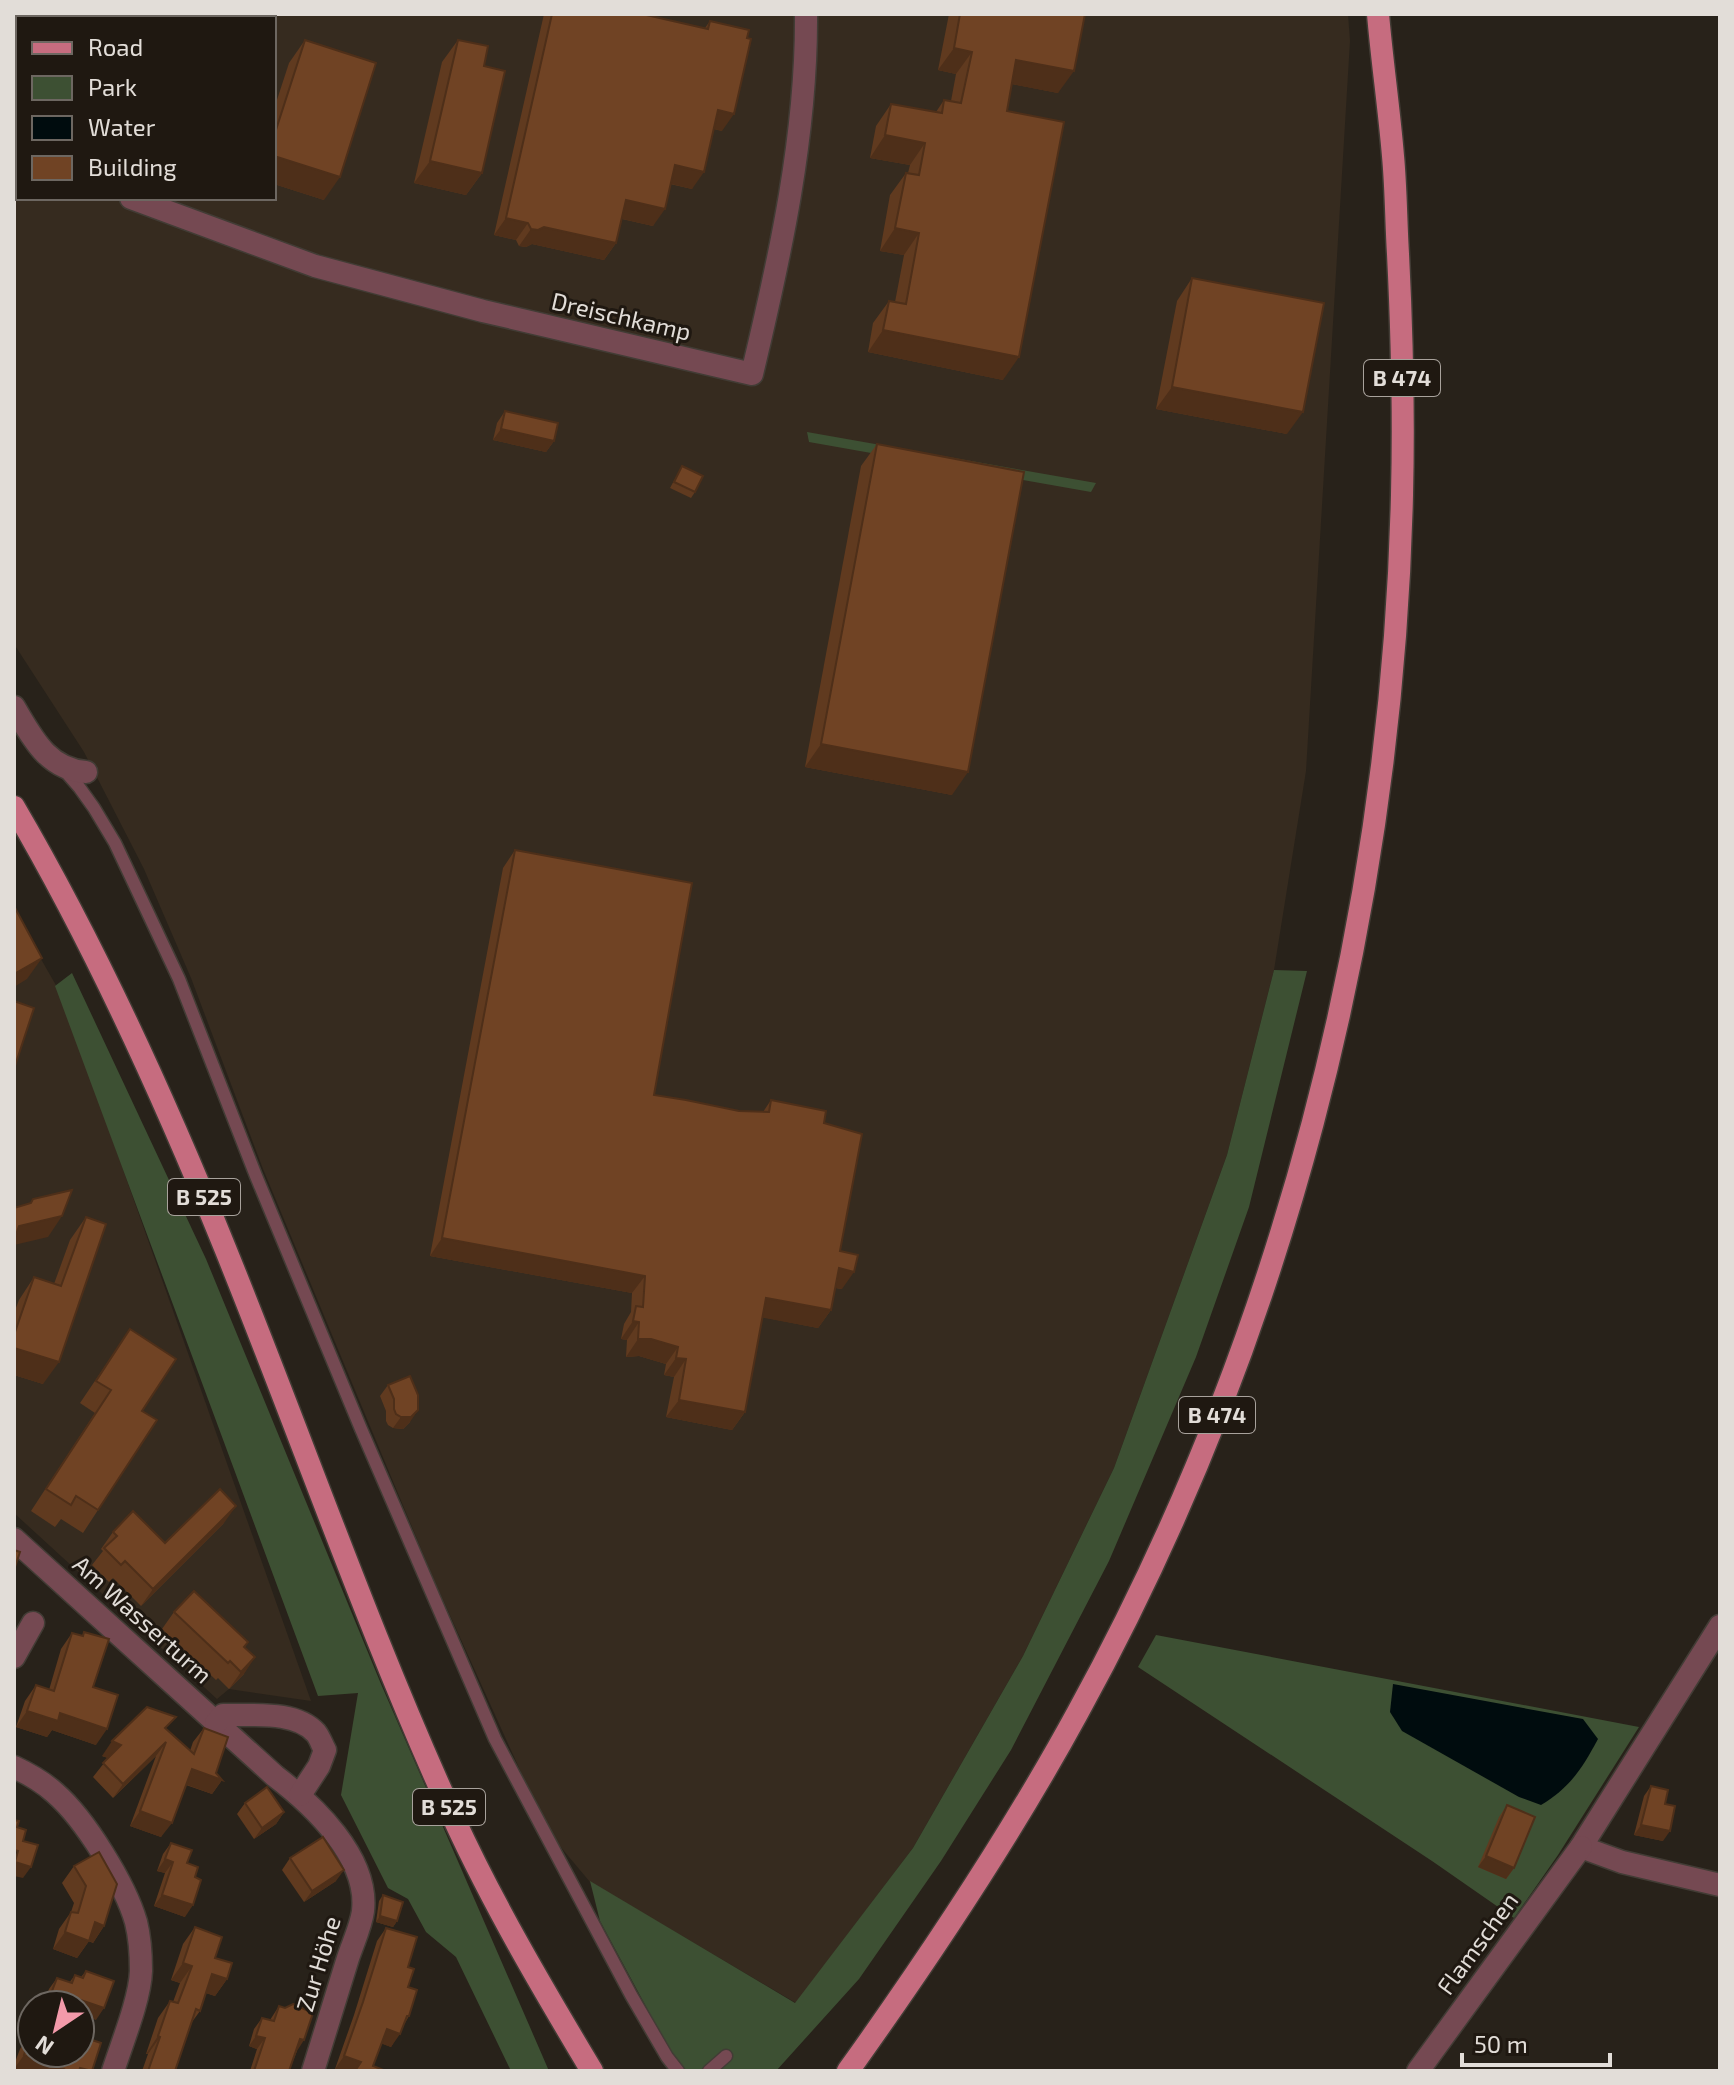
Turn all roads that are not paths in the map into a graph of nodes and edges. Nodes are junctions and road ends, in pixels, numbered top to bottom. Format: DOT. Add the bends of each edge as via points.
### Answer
graph roads {
  1 [pos="806,14"];
  2 [pos="1378,14"];
  3 [pos="136,200"];
  4 [pos="14,707"];
  5 [pos="60,765"];
  6 [pos="86,772"];
  7 [pos="14,807"];
  8 [pos="14,1539"];
  9 [pos="33,1623"];
  10 [pos="1720,1626"];
  11 [pos="14,1657"];
  12 [pos="216,1723"];
  13 [pos="236,1741"];
  14 [pos="14,1767"];
  15 [pos="300,1795"];
  16 [pos="1581,1847"];
  17 [pos="1720,1885"];
  18 [pos="726,2056"];
  19 [pos="113,2071"];
  20 [pos="313,2071"];
  21 [pos="592,2071"];
  22 [pos="678,2071"];
  23 [pos="709,2071"];
  24 [pos="848,2071"];
  25 [pos="1418,2071"];
  1 -- 3 [label="street, Dreischkamp" via="803,85 786,215 752,374 315,266"];
  2 -- 24 [label="main road, B 474" via="1393,159 1401,318 1398,589 1370,847 1314,1119 1245,1341 1140,1589 1081,1707 1010,1830"];
  4 -- 5 [label="street" via="45,753"];
  5 -- 6 [label="street"];
  5 -- 22 [label="lane" via="115,843 179,979 361,1429 495,1739 631,1995"];
  7 -- 21 [label="main road, B 525" via="86,940 181,1141 455,1821"];
  8 -- 12 [label="street, Am Wasserturm"];
  9 -- 11 [label="street"];
  10 -- 16 [label="street, Flamschen"];
  12 -- 13 [label="street, Am Wasserturm"];
  12 -- 15 [label="street" via="223,1715 276,1717 301,1722 316,1734 325,1750"];
  13 -- 15 [label="street, Zur Höhe"];
  14 -- 19 [label="street" via="34,1777 75,1814 118,1881 136,1921 141,1974"];
  15 -- 20 [label="street, Zur Höhe" via="351,1857 363,1910"];
  16 -- 17 [label="street"];
  16 -- 25 [label="street, Flamschen"];
  18 -- 23 [label="lane"];
}
